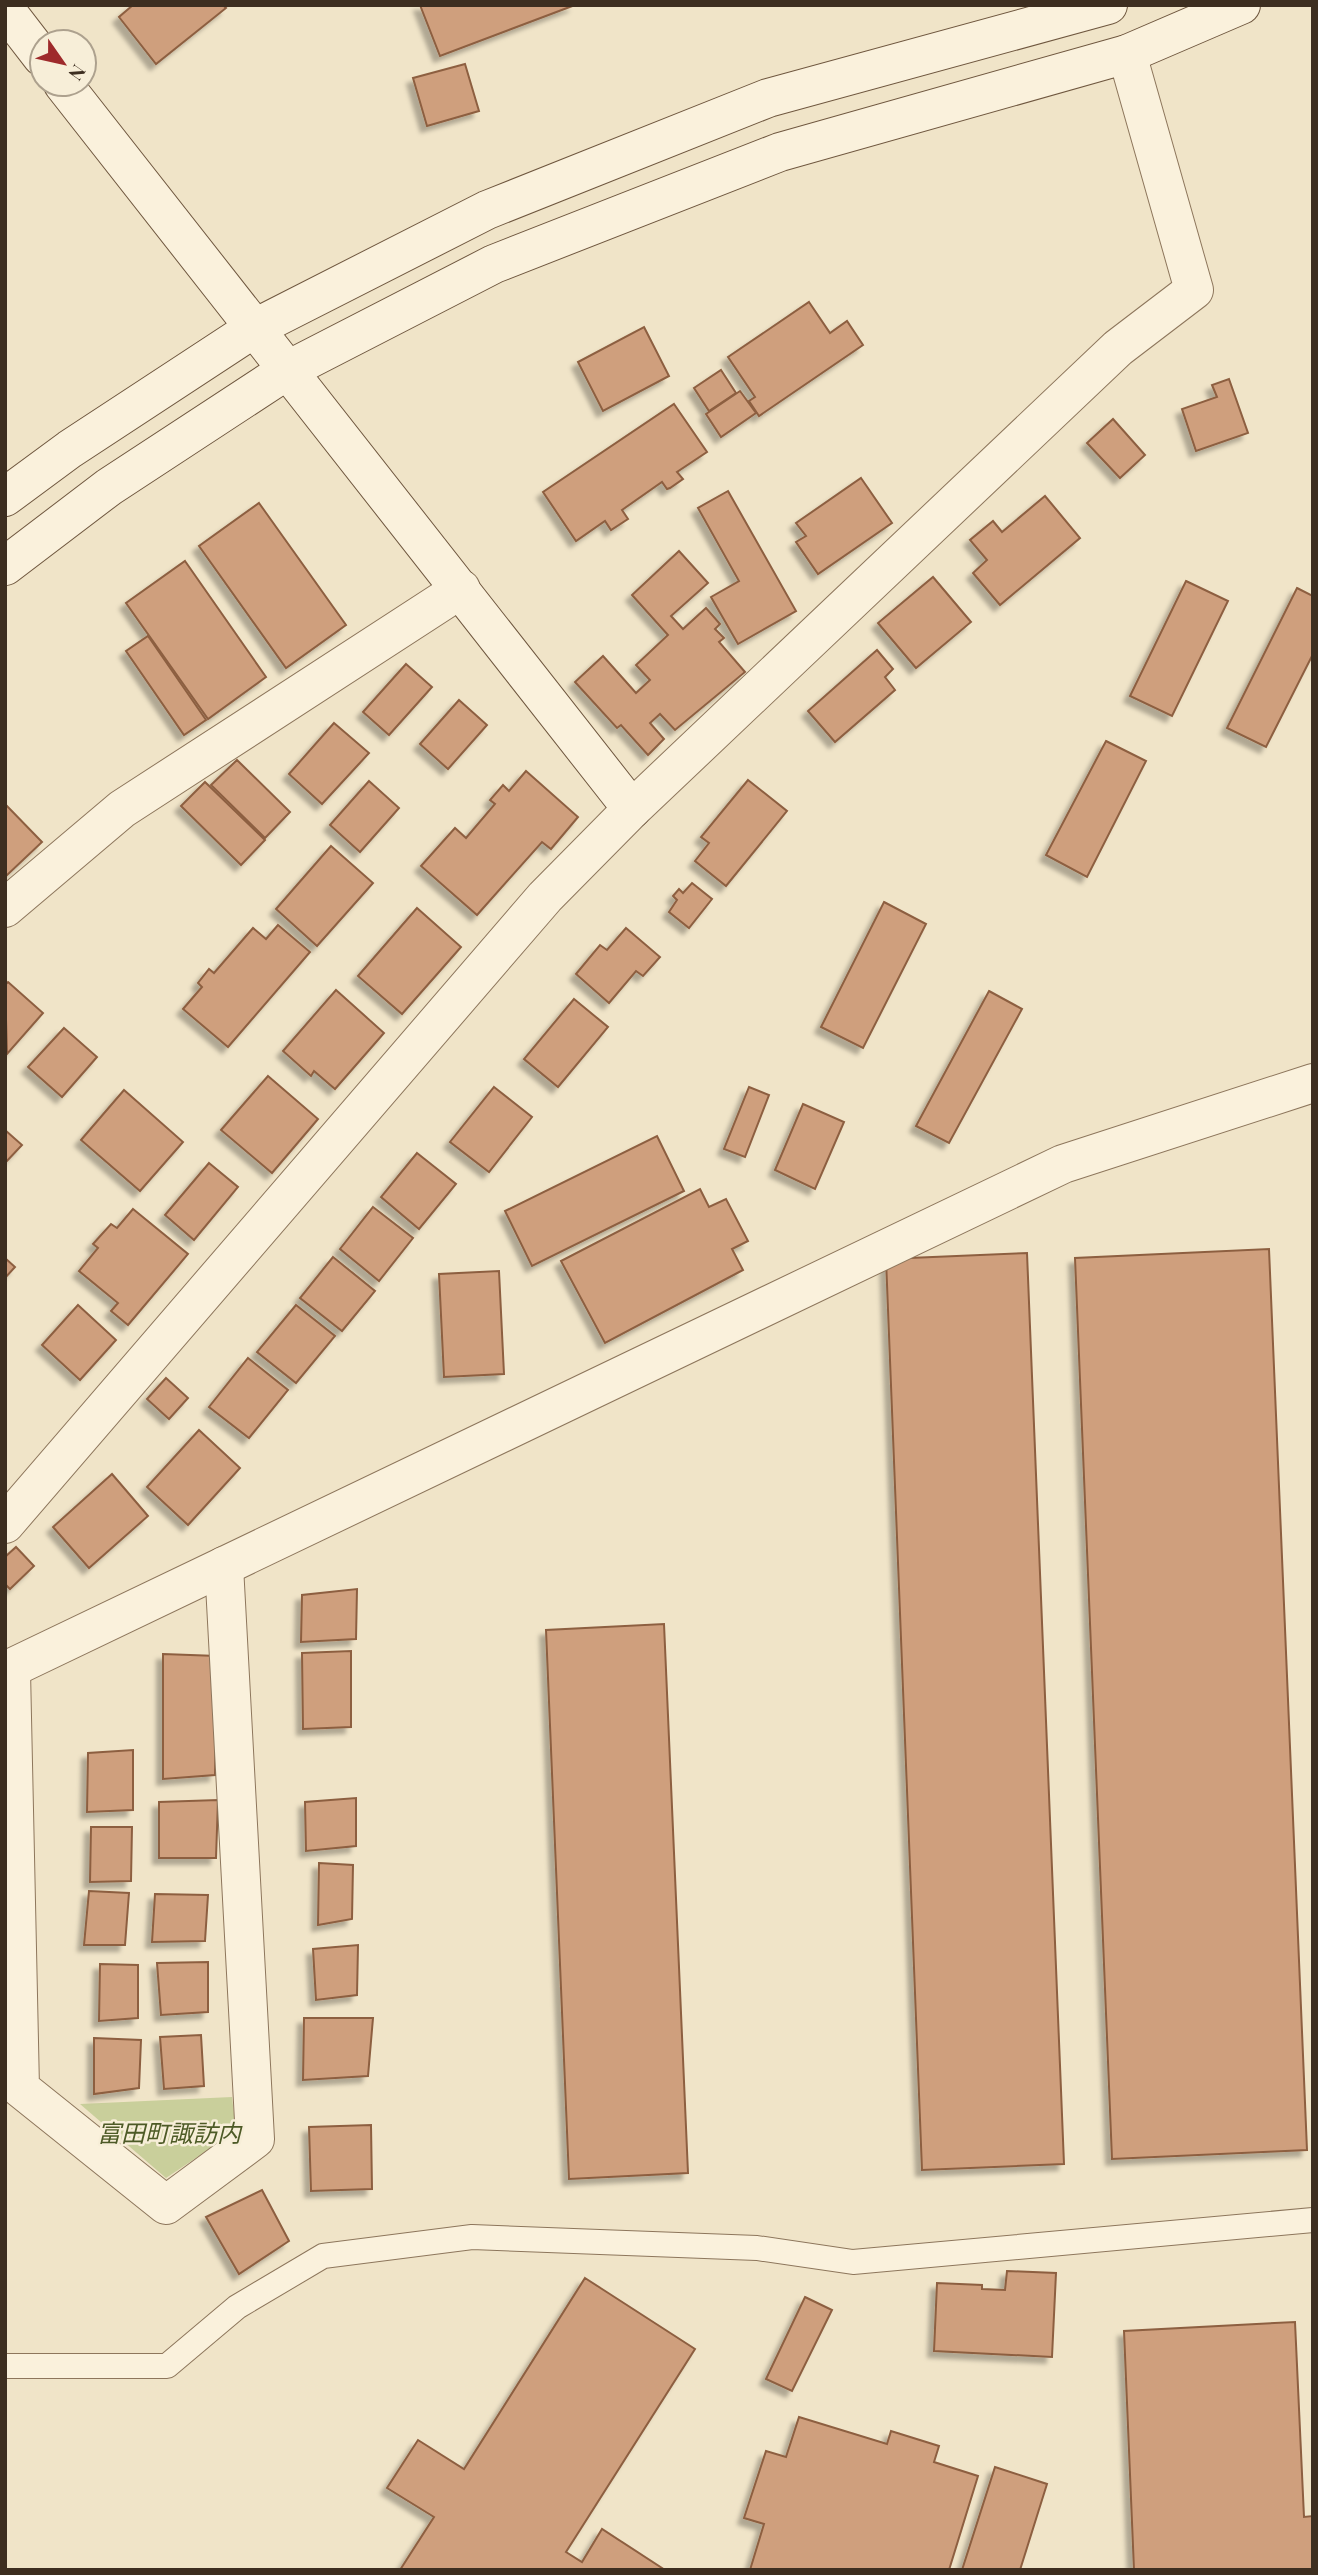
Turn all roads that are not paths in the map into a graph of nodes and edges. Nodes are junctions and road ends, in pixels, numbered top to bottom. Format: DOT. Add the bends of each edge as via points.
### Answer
graph roads {
  1 [pos="1108,5"];
  2 [pos="1241,5"];
  3 [pos="5,9"];
  4 [pos="28,39"];
  5 [pos="1127,54"];
  6 [pos="74,98"];
  7 [pos="253,329"];
  8 [pos="286,371"];
  9 [pos="5,497"];
  10 [pos="5,566"];
  11 [pos="461,589"];
  12 [pos="632,809"];
  13 [pos="5,908"];
  14 [pos="1313,1083"];
  15 [pos="5,1524"];
  16 [pos="225,1566"];
  17 [pos="8,1671"];
  18 [pos="1313,2220"];
  19 [pos="5,2366"];
  1 -- 7 [label="street" via="768,99 487,210"];
  2 -- 5 [label="street"];
  3 -- 4 [label="street"];
  5 -- 8 [label="street" via="780,152 495,264"];
  5 -- 12 [label="street" via="1194,290 1118,348"];
  6 -- 7 [label="street"];
  7 -- 8 [label="street"];
  7 -- 9 [label="street"];
  8 -- 10 [label="street" via="109,487"];
  8 -- 11 [label="street"];
  11 -- 12 [label="street"];
  11 -- 13 [label="street" via="122,809"];
  12 -- 15 [label="street" via="545,897"];
  14 -- 16 [label="street" via="1063,1164"];
  16 -- 17 [label="street"];
  16 -- 17 [label="street" via="255,2139 166,2205 20,2088"];
  18 -- 19 [label="lane" via="853,2262 757,2248 472,2237 323,2256 237,2307 167,2366"];
}
